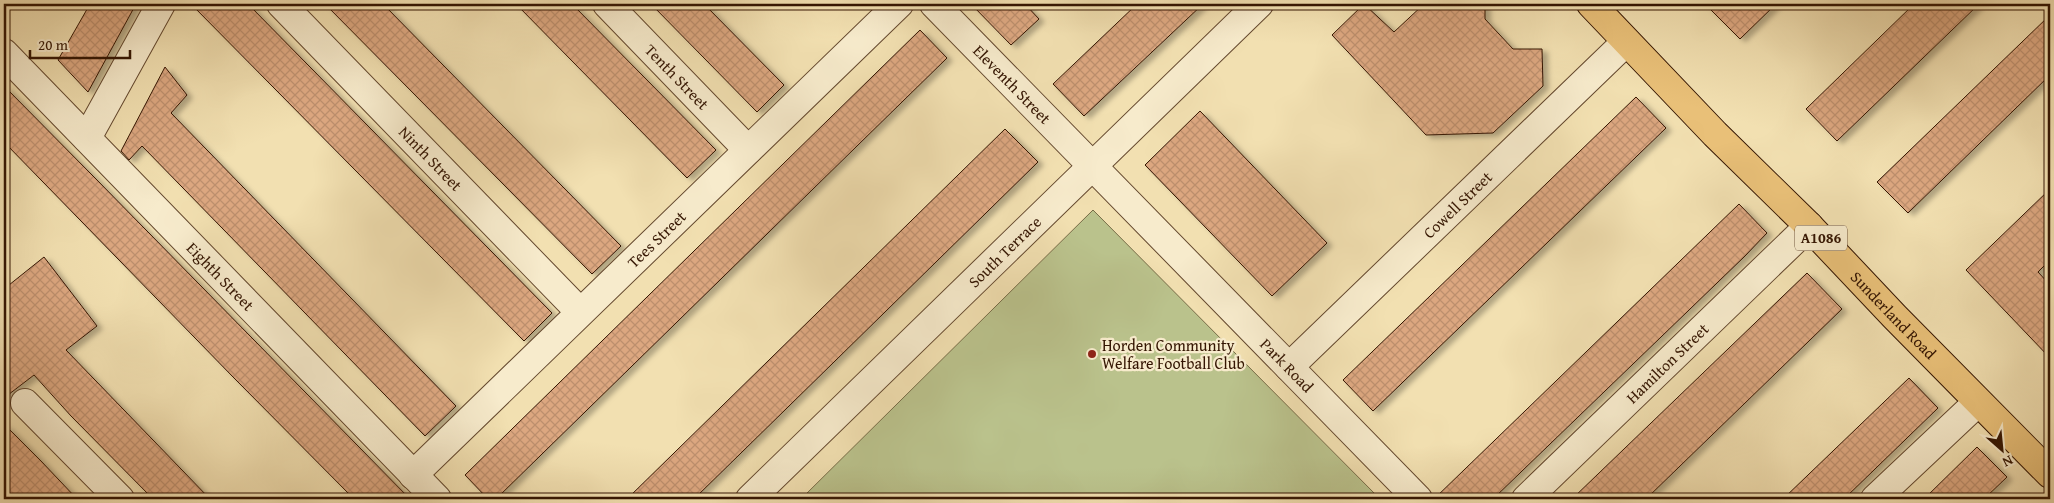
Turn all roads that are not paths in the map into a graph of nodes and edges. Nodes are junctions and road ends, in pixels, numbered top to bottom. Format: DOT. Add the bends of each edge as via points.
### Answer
graph roads {
  1 [pos="161,4"];
  2 [pos="282,4"];
  3 [pos="607,4"];
  4 [pos="899,4"];
  5 [pos="934,4"];
  6 [pos="1591,4"];
  7 [pos="1254,5"];
  8 [pos="1626,42"];
  9 [pos="4,53"];
  10 [pos="86,138"];
  11 [pos="748,150"];
  12 [pos="1093,165"];
  13 [pos="1809,226"];
  14 [pos="580,312"];
  15 [pos="1289,367"];
  16 [pos="25,402"];
  17 [pos="1978,402"];
  18 [pos="2046,461"];
  19 [pos="413,475"];
  20 [pos="120,499"];
  21 [pos="437,499"];
  22 [pos="750,499"];
  23 [pos="1418,499"];
  24 [pos="1526,499"];
  25 [pos="1875,499"];
  1 -- 10 [label="street"];
  2 -- 14 [label="street, Ninth Street"];
  3 -- 11 [label="street, Tenth Street"];
  4 -- 11 [label="street, Tees Street"];
  5 -- 12 [label="street, Eleventh Street"];
  6 -- 8 [label="main road, Sunderland Road / A1086"];
  7 -- 12 [label="street, South Terrace"];
  8 -- 13 [label="main road, Sunderland Road / A1086"];
  8 -- 15 [label="street, Cowell Street"];
  9 -- 10 [label="street, Eighth Street"];
  10 -- 19 [label="street, Eighth Street"];
  11 -- 14 [label="street, Tees Street"];
  12 -- 15 [label="street, Park Road"];
  12 -- 22 [label="street, South Terrace"];
  13 -- 17 [label="main road, Sunderland Road / A1086"];
  13 -- 24 [label="street, Hamilton Street"];
  14 -- 19 [label="street, Tees Street"];
  15 -- 23 [label="street, Park Road"];
  16 -- 20 [label="street"];
  17 -- 18 [label="main road, Sunderland Road / A1086"];
  17 -- 25 [label="street"];
  19 -- 21 [label="street, Eighth Street"];
}
